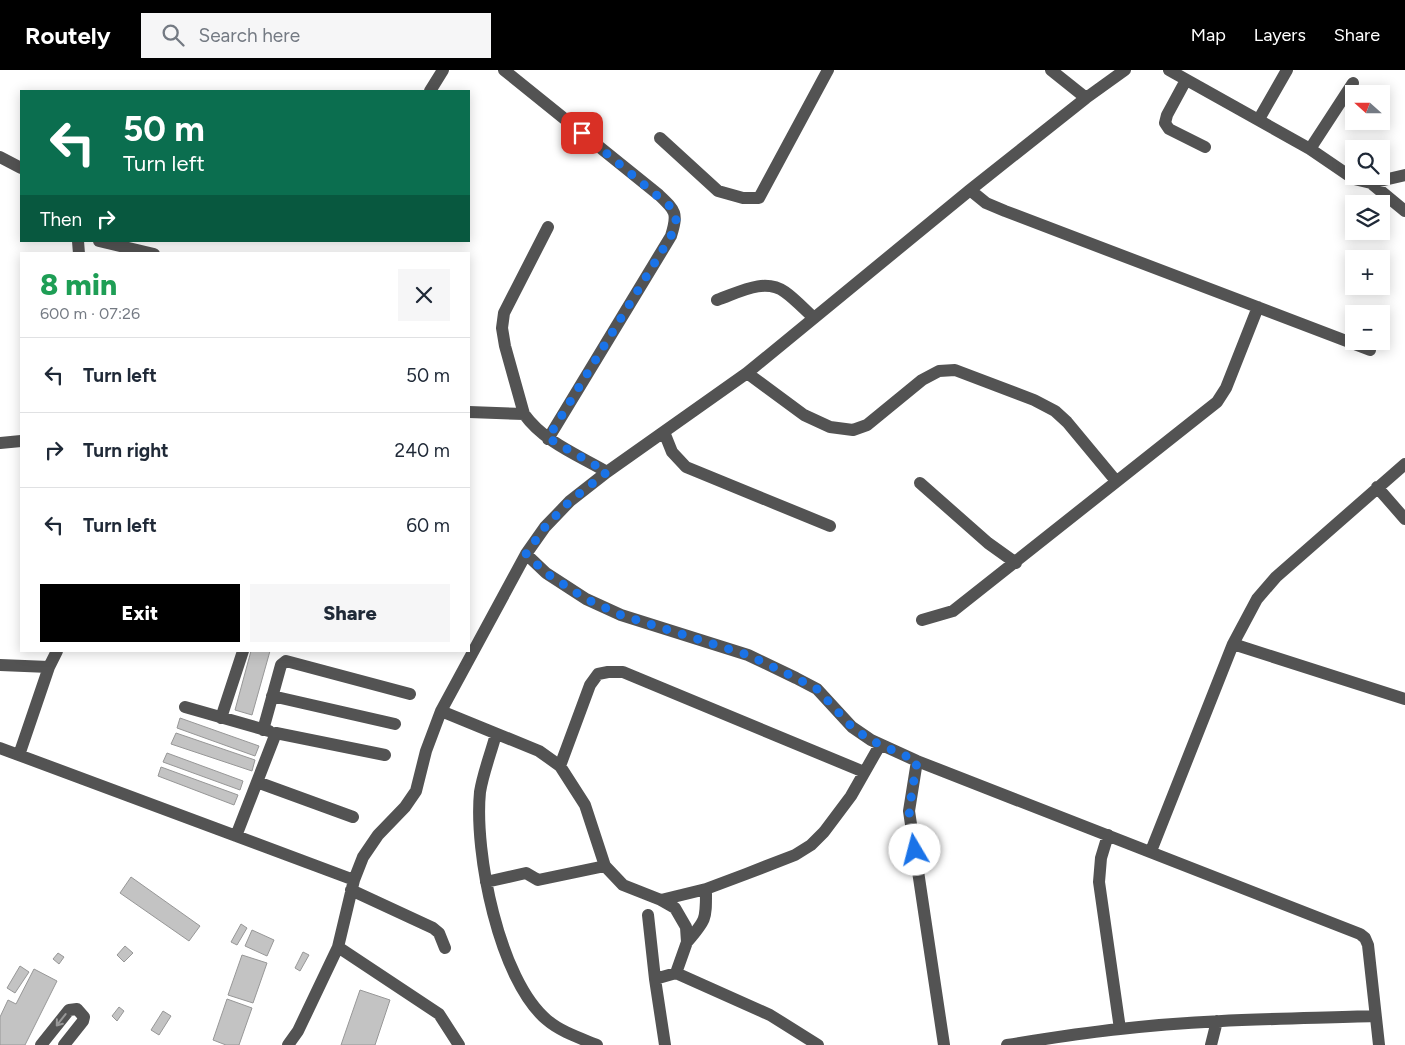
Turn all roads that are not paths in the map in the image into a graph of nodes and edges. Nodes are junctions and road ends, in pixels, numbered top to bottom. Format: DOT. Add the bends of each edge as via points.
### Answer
graph roads {
  1 [pos="443,70"];
  2 [pos="504,70"];
  3 [pos="828,70"];
  4 [pos="1051,70"];
  5 [pos="1125,70"];
  6 [pos="1169,70"];
  7 [pos="1287,70"];
  8 [pos="1186,80"];
  9 [pos="1353,84"];
  10 [pos="431,90"];
  11 [pos="1086,98"];
  12 [pos="1259,119"];
  13 [pos="660,138"];
  14 [pos="1205,147"];
  15 [pos="1310,149"];
  16 [pos="0,157"];
  17 [pos="20,167"];
  18 [pos="1345,173"];
  19 [pos="1405,175"];
  20 [pos="1390,179"];
  21 [pos="1373,185"];
  22 [pos="970,190"];
  23 [pos="1405,211"];
  24 [pos="548,227"];
  25 [pos="103,242"];
  26 [pos="146,252"];
  27 [pos="717,300"];
  28 [pos="1258,307"];
  29 [pos="814,318"];
  30 [pos="1345,340"];
  31 [pos="747,373"];
  32 [pos="470,412"];
  33 [pos="524,414"];
  34 [pos="664,432"];
  35 [pos="548,438"];
  36 [pos="20,440"];
  37 [pos="0,443"];
  38 [pos="1405,464"];
  39 [pos="607,472"];
  40 [pos="1116,481"];
  41 [pos="920,483"];
  42 [pos="1377,487"];
  43 [pos="1405,519"];
  44 [pos="830,526"];
  45 [pos="526,554"];
  46 [pos="1016,563"];
  47 [pos="922,620"];
  48 [pos="1233,644"];
  49 [pos="57,652"];
  50 [pos="243,652"];
  51 [pos="0,665"];
  52 [pos="49,668"];
  53 [pos="410,694"];
  54 [pos="272,696"];
  55 [pos="1405,700"];
  56 [pos="185,707"];
  57 [pos="441,711"];
  58 [pos="221,718"];
  59 [pos="395,724"];
  60 [pos="263,730"];
  61 [pos="276,733"];
  62 [pos="496,734"];
  63 [pos="880,745"];
  64 [pos="0,748"];
  65 [pos="19,755"];
  66 [pos="385,755"];
  67 [pos="917,761"];
  68 [pos="560,766"];
  69 [pos="864,772"];
  70 [pos="257,782"];
  71 [pos="354,817"];
  72 [pos="1108,835"];
  73 [pos="236,836"];
  74 [pos="1151,851"];
  75 [pos="605,866"];
  76 [pos="486,882"];
  77 [pos="352,885"];
  78 [pos="706,889"];
  79 [pos="661,900"];
  80 [pos="648,915"];
  81 [pos="687,942"];
  82 [pos="338,947"];
  83 [pos="444,948"];
  84 [pos="676,973"];
  85 [pos="655,979"];
  86 [pos="1375,1016"];
  87 [pos="1217,1021"];
  88 [pos="1120,1029"];
  89 [pos="1022,1044"];
  90 [pos="41,1045"];
  91 [pos="64,1045"];
  92 [pos="288,1045"];
  93 [pos="459,1045"];
  94 [pos="597,1045"];
  95 [pos="665,1045"];
  96 [pos="818,1045"];
  97 [pos="944,1045"];
  98 [pos="1007,1045"];
  99 [pos="1211,1045"];
  100 [pos="1378,1045"];
  1 -- 10 [label="street"];
  2 -- 35 [label="street" via="659,195 672,208 676,220 671,236"];
  3 -- 13 [label="street" via="759,198 743,198 718,191"];
  4 -- 11 [label="street"];
  5 -- 11 [label="street"];
  6 -- 8 [label="street"];
  7 -- 12 [label="street"];
  8 -- 12 [label="street"];
  8 -- 14 [label="street" via="1165,123 1169,129"];
  9 -- 15 [label="street"];
  11 -- 22 [label="street"];
  12 -- 15 [label="street"];
  15 -- 18 [label="street"];
  16 -- 17 [label="street"];
  19 -- 20 [label="street"];
  21 -- 23 [label="street"];
  22 -- 28 [label="street" via="986,203 1005,211"];
  22 -- 29 [label="street"];
  24 -- 33 [label="street" via="504,313 502,328"];
  25 -- 26 [label="street"];
  27 -- 29 [label="street" via="769,285 786,292"];
  28 -- 30 [label="street"];
  28 -- 40 [label="street" via="1226,388 1217,402"];
  29 -- 31 [label="street"];
  31 -- 34 [label="street"];
  31 -- 40 [label="street" via="804,415 830,427 852,430 867,425 922,380 939,371 955,370 1055,411"];
  32 -- 33 [label="street"];
  33 -- 35 [label="street"];
  34 -- 39 [label="street"];
  34 -- 44 [label="street" via="672,452 686,467"];
  35 -- 39 [label="street"];
  36 -- 37 [label="street"];
  38 -- 42 [label="street"];
  39 -- 45 [label="street" via="570,501 545,527"];
  40 -- 46 [label="street"];
  41 -- 46 [label="street" via="988,544"];
  42 -- 43 [label="street"];
  42 -- 48 [label="street" via="1276,577 1257,599"];
  45 -- 57 [label="street"];
  45 -- 63 [label="street" via="546,573 586,599 621,615 748,655 817,689 852,727"];
  46 -- 47 [label="street" via="954,611"];
  48 -- 55 [label="street"];
  48 -- 74 [label="street"];
  49 -- 52 [label="street"];
  50 -- 58 [label="street"];
  51 -- 52 [label="street"];
  52 -- 65 [label="street"];
  53 -- 54 [label="street" via="286,661 281,666"];
  54 -- 59 [label="street"];
  54 -- 60 [label="street"];
  56 -- 58 [label="street"];
  57 -- 62 [label="street"];
  57 -- 77 [label="street" via="426,751 416,792 378,835 363,857"];
  58 -- 60 [label="street"];
  60 -- 61 [label="street"];
  61 -- 66 [label="street"];
  61 -- 70 [label="street"];
  62 -- 68 [label="street" via="539,751"];
  62 -- 76 [label="street" via="480,791 479,824"];
  63 -- 67 [label="street"];
  63 -- 69 [label="street"];
  64 -- 65 [label="street"];
  65 -- 73 [label="street"];
  67 -- 72 [label="street"];
  67 -- 97 [label="street" via="909,811"];
  68 -- 69 [label="street" via="590,685 598,674 623,672"];
  68 -- 75 [label="street" via="585,806"];
  69 -- 78 [label="street" via="851,796 811,845 795,855"];
  70 -- 71 [label="street"];
  70 -- 73 [label="street"];
  72 -- 74 [label="street"];
  72 -- 88 [label="street" via="1101,858 1099,882"];
  73 -- 77 [label="street"];
  74 -- 86 [label="street" via="1360,934 1368,945"];
  75 -- 76 [label="street" via="538,880 526,873"];
  75 -- 79 [label="street" via="623,885"];
  76 -- 94 [label="street" via="506,954 529,999 546,1019 567,1033"];
  77 -- 82 [label="street"];
  77 -- 83 [label="street" via="434,928"];
  78 -- 79 [label="street"];
  78 -- 81 [label="street" via="706,915"];
  79 -- 81 [label="street" via="675,908 686,927"];
  80 -- 85 [label="street"];
  81 -- 84 [label="street"];
  82 -- 92 [label="street" via="298,1032"];
  82 -- 93 [label="street" via="439,1014"];
  84 -- 85 [label="street"];
  84 -- 96 [label="street" via="770,1015"];
  85 -- 95 [label="street"];
  86 -- 87 [label="street"];
  86 -- 100 [label="street"];
  87 -- 88 [label="street"];
  87 -- 99 [label="street"];
  88 -- 89 [label="street"];
  89 -- 98 [label="street"];
  91 -- 90 [label="street, one-way" via="83,1022 84,1018 76,1009 69,1010"];
}
